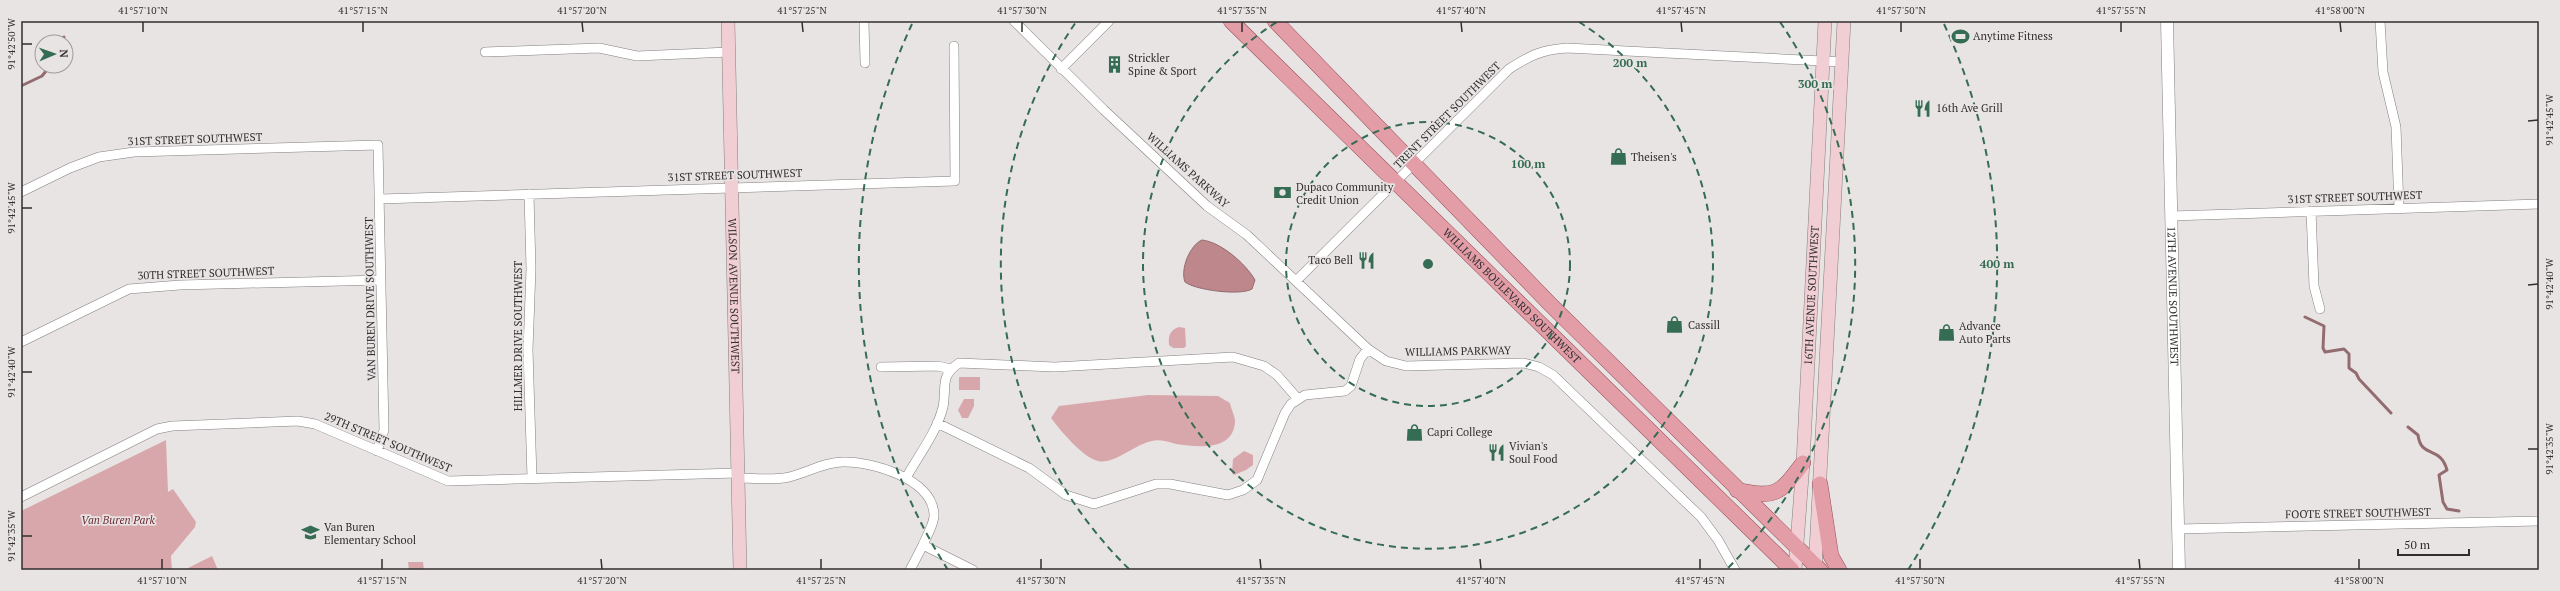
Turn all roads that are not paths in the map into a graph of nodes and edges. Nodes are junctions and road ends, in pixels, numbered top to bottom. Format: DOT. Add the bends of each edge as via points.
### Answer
graph roads {
  1 [pos="728,21"];
  2 [pos="864,21"];
  3 [pos="1014,21"];
  4 [pos="1109,21"];
  5 [pos="1231,21"];
  6 [pos="1276,21"];
  7 [pos="1825,21"];
  8 [pos="1844,21"];
  9 [pos="2167,21"];
  10 [pos="2380,21"];
  11 [pos="954,46"];
  12 [pos="485,52"];
  13 [pos="729,52"];
  14 [pos="1824,61"];
  15 [pos="1843,62"];
  16 [pos="865,63"];
  17 [pos="1061,69"];
  18 [pos="378,145"];
  19 [pos="1415,164"];
  20 [pos="1397,182"];
  21 [pos="732,186"];
  22 [pos="21,192"];
  23 [pos="529,194"];
  24 [pos="380,199"];
  25 [pos="2539,204"];
  26 [pos="2399,208"];
  27 [pos="2311,211"];
  28 [pos="2171,216"];
  29 [pos="381,280"];
  30 [pos="1296,281"];
  31 [pos="2320,309"];
  32 [pos="21,342"];
  33 [pos="1368,349"];
  34 [pos="881,367"];
  35 [pos="950,369"];
  36 [pos="1298,399"];
  37 [pos="937,423"];
  38 [pos="376,451"];
  39 [pos="1803,463"];
  40 [pos="738,476"];
  41 [pos="532,478"];
  42 [pos="906,478"];
  43 [pos="1820,484"];
  44 [pos="1737,490"];
  45 [pos="21,497"];
  46 [pos="1738,517"];
  47 [pos="2539,521"];
  48 [pos="2178,529"];
  49 [pos="923,545"];
  50 [pos="1797,548"];
  51 [pos="1817,569"];
  52 [pos="740,570"];
  53 [pos="910,570"];
  54 [pos="973,570"];
  55 [pos="1735,570"];
  56 [pos="1777,570"];
  57 [pos="1794,570"];
  58 [pos="1839,570"];
  59 [pos="2180,570"];
  1 -- 13 [label="main road, WILSON AVENUE SOUTHWEST"];
  2 -- 16 [label="street"];
  3 -- 17 [label="street, WILLIAMS PARKWAY"];
  4 -- 17 [label="street"];
  5 -- 20 [label="main road, WILLIAMS BOULEVARD SOUTHWEST"];
  6 -- 19 [label="main road, WILLIAMS BOULEVARD SOUTHWEST"];
  7 -- 14 [label="main road, 16TH AVENUE SOUTHWEST"];
  8 -- 15 [label="main road, 16TH AVENUE SOUTHWEST"];
  9 -- 28 [label="street, 12TH AVENUE SOUTHWEST"];
  10 -- 26 [label="street" via="2383,72 2396,127"];
  11 -- 21 [label="street, 31ST STREET SOUTHWEST" via="955,181"];
  12 -- 13 [label="street" via="598,48 637,56"];
  13 -- 21 [label="main road, WILSON AVENUE SOUTHWEST"];
  14 -- 15 [label="street, TRENT STREET SOUTHWEST"];
  14 -- 19 [label="street, TRENT STREET SOUTHWEST" via="1567,48 1544,50 1509,69"];
  14 -- 39 [label="main road, 16TH AVENUE SOUTHWEST"];
  15 -- 43 [label="main road, 16TH AVENUE SOUTHWEST"];
  17 -- 30 [label="street, WILLIAMS PARKWAY" via="1207,206 1247,235"];
  18 -- 22 [label="street, 31ST STREET SOUTHWEST" via="134,152 84,162"];
  18 -- 24 [label="street, VAN BUREN DRIVE SOUTHWEST"];
  19 -- 20 [label="street, TRENT STREET SOUTHWEST"];
  19 -- 44 [label="main road, WILLIAMS BOULEVARD SOUTHWEST" via="1550,304"];
  20 -- 30 [label="street, TRENT STREET SOUTHWEST"];
  20 -- 46 [label="main road, WILLIAMS BOULEVARD SOUTHWEST"];
  21 -- 23 [label="street, 31ST STREET SOUTHWEST"];
  21 -- 40 [label="main road, WILSON AVENUE SOUTHWEST"];
  23 -- 24 [label="street, 31ST STREET SOUTHWEST"];
  23 -- 41 [label="street, HILLMER DRIVE SOUTHWEST" via="531,269 528,350"];
  24 -- 29 [label="street, VAN BUREN DRIVE SOUTHWEST"];
  25 -- 26 [label="street, 31ST STREET SOUTHWEST"];
  26 -- 27 [label="street, 31ST STREET SOUTHWEST"];
  27 -- 28 [label="street, 31ST STREET SOUTHWEST"];
  27 -- 31 [label="street" via="2314,286"];
  28 -- 48 [label="street, 12TH AVENUE SOUTHWEST"];
  29 -- 32 [label="street, 30TH STREET SOUTHWEST" via="167,285 129,289"];
  29 -- 38 [label="street, VAN BUREN DRIVE SOUTHWEST" via="384,430"];
  30 -- 33 [label="street, WILLIAMS PARKWAY"];
  33 -- 36 [label="street" via="1360,359 1351,386 1345,390 1314,393"];
  33 -- 55 [label="street, WILLIAMS PARKWAY" via="1386,361 1406,366 1524,362 1553,374 1701,517"];
  34 -- 35 [label="street" via="938,366"];
  35 -- 36 [label="street" via="959,364 972,362 1055,367 1233,356 1264,366 1277,375"];
  35 -- 37 [label="street" via="945,377 943,407"];
  36 -- 37 [label="street" via="1285,413 1257,480 1244,490 1228,495 1170,484 1156,484 1094,504 1066,495 1029,468"];
  37 -- 42 [label="street"];
  38 -- 41 [label="street, 29TH STREET SOUTHWEST" via="448,481"];
  38 -- 45 [label="street, 29TH STREET SOUTHWEST" via="315,424 298,421 172,426 157,429"];
  39 -- 44 [label="main road" via="1786,485 1775,493 1762,495"];
  39 -- 50 [label="main road, 16TH AVENUE SOUTHWEST"];
  40 -- 41 [label="street, 29TH STREET SOUTHWEST"];
  40 -- 42 [label="street, 29TH STREET SOUTHWEST" via="784,478 822,465 842,462 882,468"];
  40 -- 52 [label="main road, WILSON AVENUE SOUTHWEST"];
  42 -- 49 [label="street, 29TH STREET SOUTHWEST" via="923,490 932,503 934,516"];
  43 -- 51 [label="main road, 16TH AVENUE SOUTHWEST"];
  43 -- 58 [label="main road" via="1831,556"];
  44 -- 50 [label="main road, WILLIAMS BOULEVARD SOUTHWEST"];
  46 -- 56 [label="main road"];
  46 -- 57 [label="main road, WILLIAMS BOULEVARD SOUTHWEST"];
  47 -- 48 [label="street, FOOTE STREET SOUTHWEST"];
  48 -- 59 [label="street, 12TH AVENUE SOUTHWEST"];
  49 -- 53 [label="street, 29TH STREET SOUTHWEST"];
  49 -- 54 [label="street"];
  50 -- 51 [label="main road, WILLIAMS BOULEVARD SOUTHWEST"];
  50 -- 57 [label="main road, 16TH AVENUE SOUTHWEST"];
}
